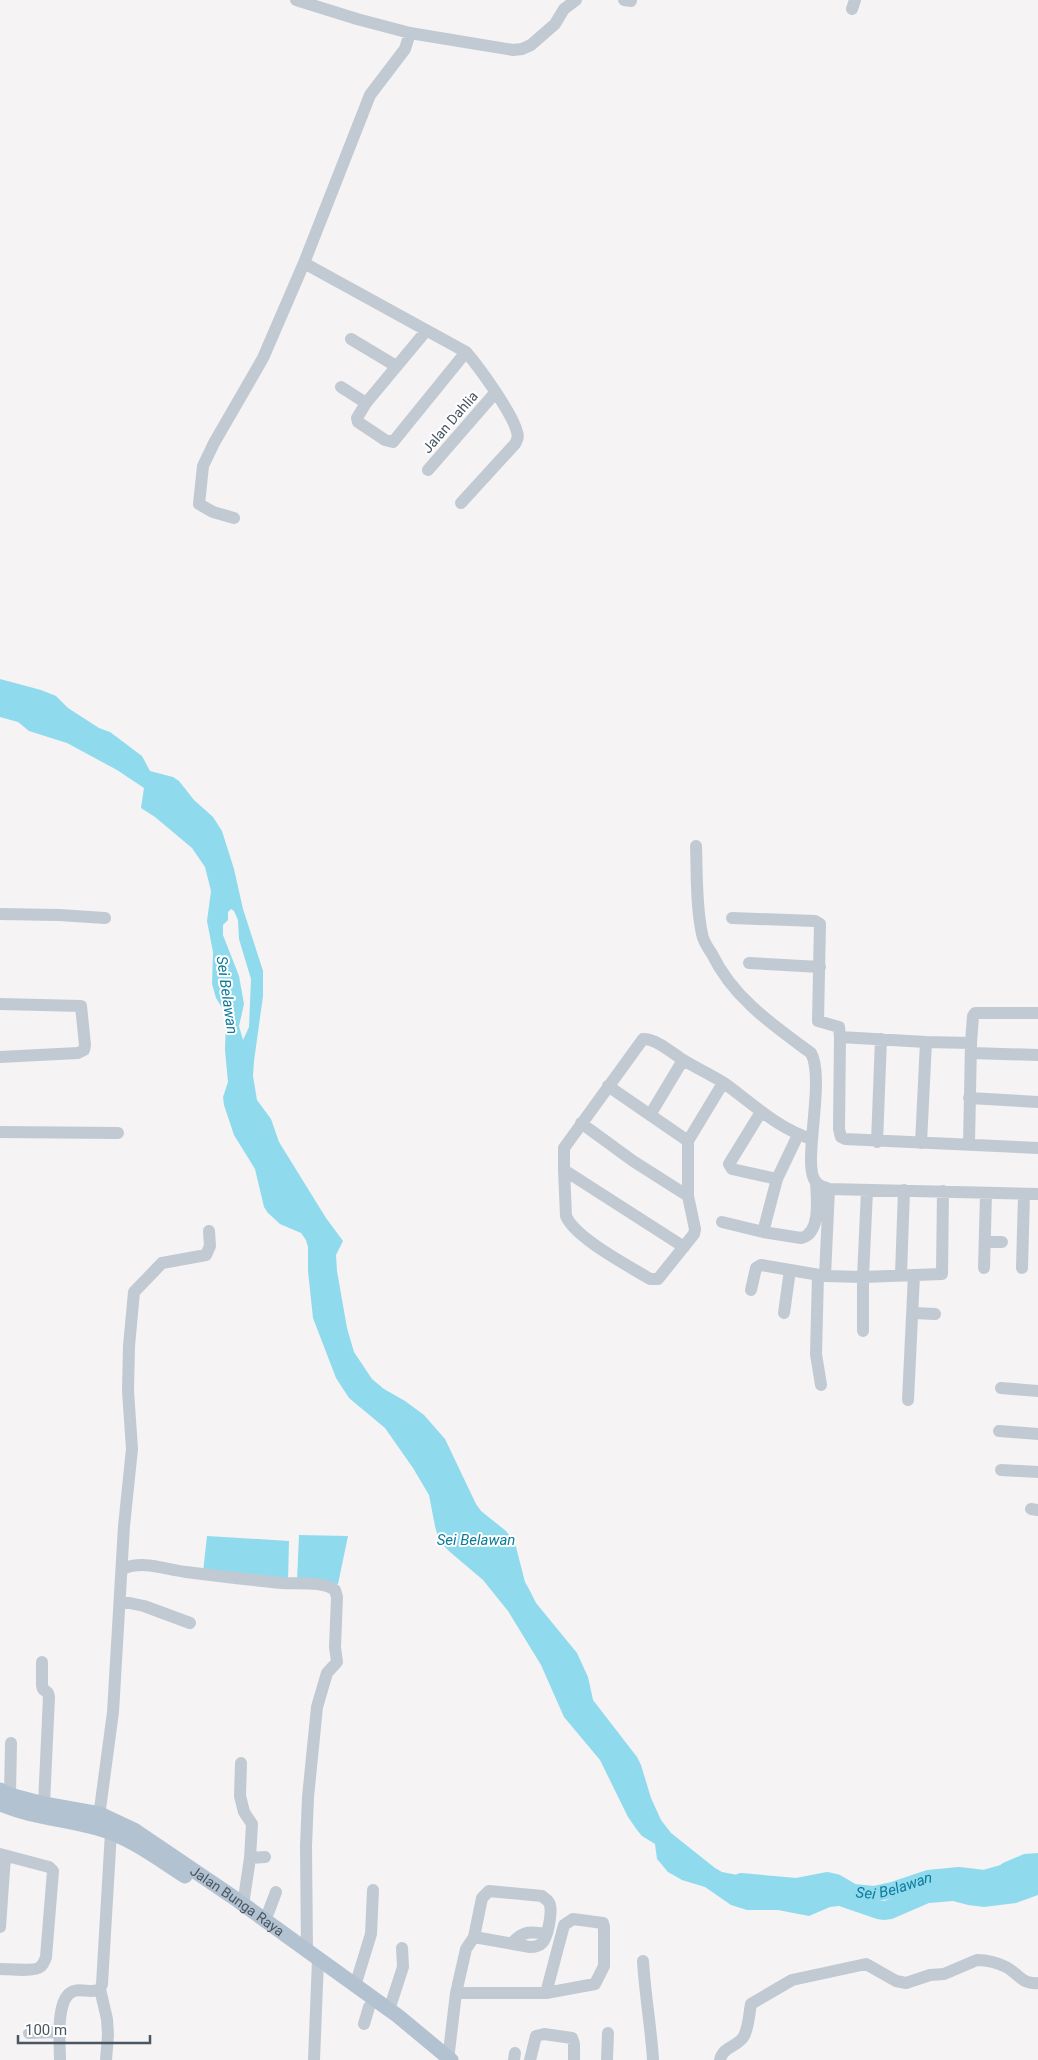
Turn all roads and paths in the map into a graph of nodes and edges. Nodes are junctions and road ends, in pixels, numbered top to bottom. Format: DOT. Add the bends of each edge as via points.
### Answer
graph roads {
  1 [pos="296,0"];
  2 [pos="576,0"];
  3 [pos="410,33"];
  4 [pos="304,263"];
  5 [pos="426,330"];
  6 [pos="351,339"];
  7 [pos="466,352"];
  8 [pos="396,366"];
  9 [pos="341,387"];
  10 [pos="495,393"];
  11 [pos="366,403"];
  12 [pos="428,470"];
  13 [pos="461,504"];
  14 [pos="234,518"];
  15 [pos="696,846"];
  16 [pos="0,914"];
  17 [pos="105,918"];
  18 [pos="732,918"];
  19 [pos="749,962"];
  20 [pos="820,967"];
  21 [pos="0,1004"];
  22 [pos="1038,1013"];
  23 [pos="840,1037"];
  24 [pos="881,1039"];
  25 [pos="926,1042"];
  26 [pos="971,1048"];
  27 [pos="1038,1055"];
  28 [pos="0,1057"];
  29 [pos="683,1060"];
  30 [pos="723,1083"];
  31 [pos="608,1086"];
  32 [pos="969,1098"];
  33 [pos="1038,1102"];
  34 [pos="761,1112"];
  35 [pos="650,1115"];
  36 [pos="581,1123"];
  37 [pos="0,1132"];
  38 [pos="118,1133"];
  39 [pos="798,1135"];
  40 [pos="812,1139"];
  41 [pos="688,1141"];
  42 [pos="877,1142"];
  43 [pos="921,1143"];
  44 [pos="969,1144"];
  45 [pos="1038,1148"];
  46 [pos="564,1170"];
  47 [pos="777,1179"];
  48 [pos="816,1183"];
  49 [pos="829,1189"];
  50 [pos="904,1190"];
  51 [pos="867,1191"];
  52 [pos="943,1191"];
  53 [pos="986,1193"];
  54 [pos="1024,1194"];
  55 [pos="1038,1194"];
  56 [pos="688,1196"];
  57 [pos="722,1222"];
  58 [pos="209,1231"];
  59 [pos="763,1232"];
  60 [pos="985,1242"];
  61 [pos="1002,1242"];
  62 [pos="684,1247"];
  63 [pos="984,1268"];
  64 [pos="1022,1268"];
  65 [pos="790,1270"];
  66 [pos="901,1274"];
  67 [pos="914,1274"];
  68 [pos="822,1276"];
  69 [pos="863,1277"];
  70 [pos="751,1290"];
  71 [pos="784,1313"];
  72 [pos="914,1313"];
  73 [pos="935,1314"];
  74 [pos="864,1332"];
  75 [pos="821,1385"];
  76 [pos="1001,1388"];
  77 [pos="1038,1391"];
  78 [pos="908,1400"];
  79 [pos="999,1431"];
  80 [pos="1038,1434"];
  81 [pos="1002,1470"];
  82 [pos="1038,1472"];
  83 [pos="122,1569"];
  84 [pos="120,1601"];
  85 [pos="190,1623"];
  86 [pos="42,1662"];
  87 [pos="11,1743"];
  88 [pos="241,1763"];
  89 [pos="3,1796"];
  90 [pos="44,1804"];
  91 [pos="103,1825"];
  92 [pos="2,1855"];
  93 [pos="266,1857"];
  94 [pos="250,1858"];
  95 [pos="373,1890"];
  96 [pos="276,1892"];
  97 [pos="243,1905"];
  98 [pos="265,1921"];
  99 [pos="0,1927"];
  100 [pos="474,1937"];
  101 [pos="402,1948"];
  102 [pos="315,1961"];
  103 [pos="643,1961"];
  104 [pos="0,1969"];
  105 [pos="1038,1983"];
  106 [pos="354,1986"];
  107 [pos="100,1989"];
  108 [pos="456,1993"];
  109 [pos="546,1993"];
  110 [pos="369,2007"];
  111 [pos="389,2010"];
  112 [pos="364,2024"];
  113 [pos="60,2032"];
  114 [pos="29,2033"];
  115 [pos="608,2033"];
  116 [pos="446,2059"];
  117 [pos="60,2060"];
  118 [pos="106,2060"];
  119 [pos="314,2060"];
  120 [pos="530,2060"];
  121 [pos="574,2060"];
  122 [pos="607,2060"];
  123 [pos="653,2060"];
  124 [pos="720,2060"];
  1 -- 3 [label="street"];
  2 -- 3 [label="street" via="564,9 555,24 522,49"];
  3 -- 4 [label="street" via="399,57 370,95"];
  4 -- 5 [label="street"];
  4 -- 14 [label="street" via="263,358 203,466 199,504"];
  5 -- 7 [label="street"];
  5 -- 8 [label="street"];
  6 -- 8 [label="street"];
  7 -- 10 [label="street"];
  7 -- 11 [label="street" via="392,442 358,422"];
  8 -- 11 [label="street"];
  9 -- 11 [label="street"];
  10 -- 12 [label="street, Jalan Dahlia"];
  10 -- 13 [label="street" via="510,415 518,438"];
  15 -- 40 [label="street" via="702,936 718,968 748,1004 811,1053 814,1059 816,1086"];
  16 -- 17 [label="street"];
  18 -- 20 [label="street" via="815,921 821,929"];
  19 -- 20 [label="street"];
  20 -- 23 [label="street" via="818,1021 839,1027"];
  21 -- 28 [label="street" via="81,1006 85,1045 84,1050 78,1053"];
  22 -- 26 [label="street" via="975,1013"];
  23 -- 24 [label="street"];
  23 -- 42 [label="street" via="840,1134 845,1140"];
  24 -- 25 [label="street"];
  24 -- 42 [label="street"];
  25 -- 26 [label="street"];
  25 -- 43 [label="street"];
  26 -- 27 [label="street"];
  26 -- 32 [label="street"];
  29 -- 30 [label="street"];
  29 -- 31 [label="street" via="649,1040 643,1040"];
  29 -- 35 [label="street"];
  30 -- 34 [label="street"];
  30 -- 41 [label="street"];
  31 -- 35 [label="street"];
  31 -- 36 [label="street"];
  32 -- 33 [label="street"];
  32 -- 44 [label="street"];
  34 -- 39 [label="street"];
  34 -- 47 [label="street" via="729,1164 732,1169"];
  35 -- 41 [label="street"];
  36 -- 46 [label="street" via="564,1148"];
  36 -- 56 [label="street"];
  37 -- 38 [label="street"];
  39 -- 40 [label="street"];
  39 -- 47 [label="street"];
  40 -- 48 [label="street" via="812,1177"];
  41 -- 56 [label="street"];
  42 -- 43 [label="street"];
  43 -- 44 [label="street"];
  44 -- 45 [label="street"];
  46 -- 62 [label="street"];
  46 -- 62 [label="street" via="566,1216 569,1223 592,1242 654,1280"];
  47 -- 59 [label="street"];
  48 -- 49 [label="street"];
  48 -- 59 [label="street" via="816,1215 807,1237"];
  49 -- 51 [label="street"];
  49 -- 68 [label="street"];
  50 -- 51 [label="street"];
  50 -- 52 [label="street"];
  50 -- 66 [label="street"];
  51 -- 69 [label="street"];
  52 -- 53 [label="street"];
  52 -- 67 [label="street" via="942,1274"];
  53 -- 54 [label="street"];
  53 -- 60 [label="street"];
  54 -- 55 [label="street"];
  54 -- 64 [label="street"];
  56 -- 62 [label="street" via="695,1229"];
  57 -- 59 [label="street"];
  58 -- 83 [label="street" via="210,1246 206,1255 162,1263 134,1292 128,1391 132,1449"];
  60 -- 61 [label="street"];
  60 -- 63 [label="street"];
  65 -- 68 [label="street"];
  65 -- 70 [label="street" via="758,1266"];
  65 -- 71 [label="street"];
  66 -- 67 [label="street"];
  66 -- 69 [label="street"];
  67 -- 72 [label="street"];
  68 -- 69 [label="street"];
  68 -- 75 [label="street" via="816,1354"];
  69 -- 74 [label="street"];
  72 -- 73 [label="street"];
  72 -- 78 [label="street"];
  76 -- 77 [label="street"];
  79 -- 80 [label="street"];
  81 -- 82 [label="street"];
  83 -- 84 [label="street"];
  83 -- 102 [label="street" via="146,1564 183,1572 325,1585 335,1590 338,1597 337,1662 327,1673 317,1706 308,1797 306,1846"];
  84 -- 85 [label="street" via="151,1608"];
  84 -- 91 [label="street"];
  86 -- 90 [label="street" via="42,1686 49,1697"];
  87 -- 89 [label="street"];
  88 -- 94 [label="street" via="240,1796 244,1812 252,1824"];
  89 -- 90 [label="main road, Jalan Bunga Raya"];
  89 -- 91 [label="main road, Jalan Bunga Raya" via="17,1811"];
  90 -- 91 [label="main road, Jalan Bunga Raya"];
  91 -- 97 [label="main road, Jalan Bunga Raya" via="123,1823"];
  91 -- 102 [label="main road, Jalan Bunga Raya"];
  91 -- 107 [label="street"];
  92 -- 99 [label="street"];
  92 -- 104 [label="street" via="49,1867 53,1871 46,1957 42,1965 33,1970"];
  93 -- 94 [label="street"];
  94 -- 97 [label="street"];
  95 -- 106 [label="street" via="371,1934"];
  96 -- 98 [label="street"];
  97 -- 98 [label="main road, Jalan Bunga Raya"];
  98 -- 102 [label="main road, Jalan Bunga Raya"];
  100 -- 100 [label="street" via="485,1893 542,1896 548,1900 550,1913 543,1943 530,1947"];
  100 -- 108 [label="street" via="466,1949"];
  101 -- 111 [label="street" via="403,1967"];
  102 -- 106 [label="main road, Jalan Bunga Raya"];
  102 -- 110 [label="main road, Jalan Bunga Raya"];
  102 -- 119 [label="street"];
  103 -- 123 [label="street"];
  105 -- 124 [label="street" via="1026,1982 1006,1967 982,1960 906,1983 866,1964 792,1980 751,2004 744,2035 723,2051"];
  106 -- 111 [label="main road, Jalan Bunga Raya"];
  107 -- 113 [label="street" via="68,1993 61,2009"];
  107 -- 118 [label="street" via="107,2019"];
  108 -- 109 [label="street"];
  108 -- 116 [label="street"];
  109 -- 109 [label="street" via="595,1984 604,1966 602,1923 573,1919 564,1924"];
  110 -- 112 [label="street"];
  110 -- 116 [label="main road, Jalan Bunga Raya"];
  111 -- 116 [label="main road, Jalan Bunga Raya"];
  113 -- 114 [label="street"];
  113 -- 117 [label="street"];
  115 -- 122 [label="street"];
  120 -- 121 [label="street" via="539,2034 572,2038"];
}
